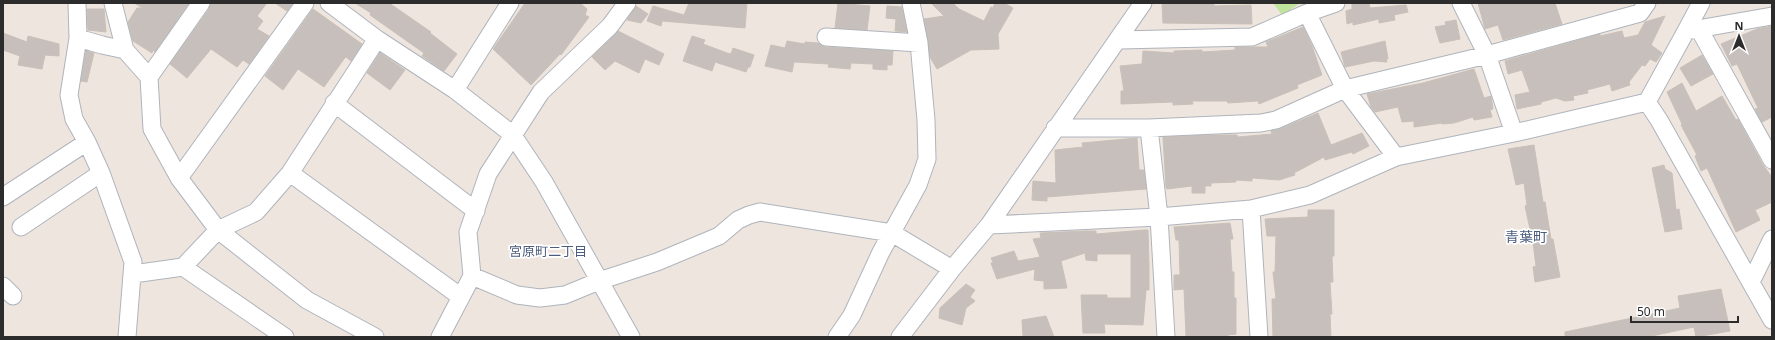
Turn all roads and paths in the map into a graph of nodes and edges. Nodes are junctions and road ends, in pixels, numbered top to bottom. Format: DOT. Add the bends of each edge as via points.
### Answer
graph roads {
  1 [pos="77,3"];
  2 [pos="113,3"];
  3 [pos="201,3"];
  4 [pos="305,3"];
  5 [pos="328,3"];
  6 [pos="510,3"];
  7 [pos="627,3"];
  8 [pos="911,3"];
  9 [pos="1143,3"];
  10 [pos="1336,3"];
  11 [pos="1461,3"];
  12 [pos="1647,3"];
  13 [pos="1701,3"];
  14 [pos="1307,13"];
  15 [pos="1772,16"];
  16 [pos="1693,30"];
  17 [pos="826,37"];
  18 [pos="78,38"];
  19 [pos="377,39"];
  20 [pos="1119,40"];
  21 [pos="919,43"];
  22 [pos="125,50"];
  23 [pos="1487,54"];
  24 [pos="149,77"];
  25 [pos="1345,89"];
  26 [pos="456,90"];
  27 [pos="1647,102"];
  28 [pos="334,103"];
  29 [pos="1055,128"];
  30 [pos="1149,128"];
  31 [pos="1514,133"];
  32 [pos="512,134"];
  33 [pos="87,142"];
  34 [pos="1396,157"];
  35 [pos="1772,160"];
  36 [pos="101,173"];
  37 [pos="290,173"];
  38 [pos="179,178"];
  39 [pos="3,197"];
  40 [pos="1251,209"];
  41 [pos="476,211"];
  42 [pos="1158,217"];
  43 [pos="989,225"];
  44 [pos="21,227"];
  45 [pos="218,230"];
  46 [pos="892,233"];
  47 [pos="1772,239"];
  48 [pos="183,267"];
  49 [pos="952,269"];
  50 [pos="133,274"];
  51 [pos="472,276"];
  52 [pos="599,281"];
  53 [pos="1751,282"];
  54 [pos="461,297"];
  55 [pos="1772,320"];
  56 [pos="128,337"];
  57 [pos="285,337"];
  58 [pos="375,337"];
  59 [pos="440,337"];
  60 [pos="630,337"];
  61 [pos="837,337"];
  62 [pos="900,337"];
  63 [pos="1166,337"];
  64 [pos="1259,337"];
  1 -- 18 [label="street"];
  2 -- 22 [label="street"];
  3 -- 24 [label="street"];
  4 -- 38 [label="street"];
  5 -- 19 [label="street"];
  6 -- 26 [label="street"];
  7 -- 32 [label="street" via="610,26 541,92"];
  8 -- 21 [label="street"];
  9 -- 20 [label="street"];
  10 -- 14 [label="street"];
  11 -- 23 [label="street"];
  12 -- 23 [label="street" via="1640,13"];
  13 -- 16 [label="street"];
  14 -- 20 [label="street" via="1252,37"];
  14 -- 25 [label="street"];
  15 -- 16 [label="street"];
  16 -- 27 [label="street"];
  16 -- 35 [label="street"];
  17 -- 21 [label="street"];
  18 -- 22 [label="street"];
  18 -- 33 [label="street" via="69,95 74,119"];
  19 -- 26 [label="street"];
  19 -- 28 [label="street"];
  20 -- 29 [label="street"];
  21 -- 46 [label="street" via="927,159 918,185"];
  22 -- 24 [label="street"];
  23 -- 25 [label="street"];
  23 -- 31 [label="street"];
  24 -- 38 [label="street" via="152,129"];
  25 -- 30 [label="street" via="1276,120 1261,123"];
  25 -- 34 [label="street"];
  26 -- 32 [label="street"];
  27 -- 31 [label="street"];
  27 -- 53 [label="street"];
  28 -- 37 [label="street"];
  28 -- 41 [label="street"];
  29 -- 30 [label="street"];
  29 -- 43 [label="street"];
  30 -- 42 [label="street"];
  31 -- 34 [label="street"];
  32 -- 41 [label="street" via="488,174"];
  32 -- 52 [label="street" via="544,182"];
  33 -- 36 [label="street"];
  33 -- 39 [label="street"];
  34 -- 40 [label="street" via="1310,195"];
  36 -- 44 [label="street"];
  36 -- 50 [label="street" via="133,262"];
  37 -- 45 [label="street" via="256,212"];
  37 -- 54 [label="street"];
  38 -- 45 [label="street"];
  40 -- 42 [label="street"];
  40 -- 64 [label="street"];
  41 -- 51 [label="street" via="468,232"];
  42 -- 43 [label="street"];
  42 -- 63 [label="street"];
  43 -- 49 [label="street"];
  45 -- 48 [label="street"];
  45 -- 58 [label="street" via="307,300"];
  46 -- 49 [label="street"];
  46 -- 52 [label="street" via="760,212 738,220 719,236 664,259"];
  46 -- 61 [label="street" via="852,315"];
  47 -- 53 [label="street"];
  48 -- 50 [label="street"];
  48 -- 57 [label="street"];
  49 -- 62 [label="street"];
  50 -- 56 [label="street"];
  51 -- 52 [label="street" via="517,295 540,298 566,295"];
  51 -- 54 [label="street"];
  52 -- 60 [label="street"];
  53 -- 55 [label="street"];
  54 -- 59 [label="street"];
}
